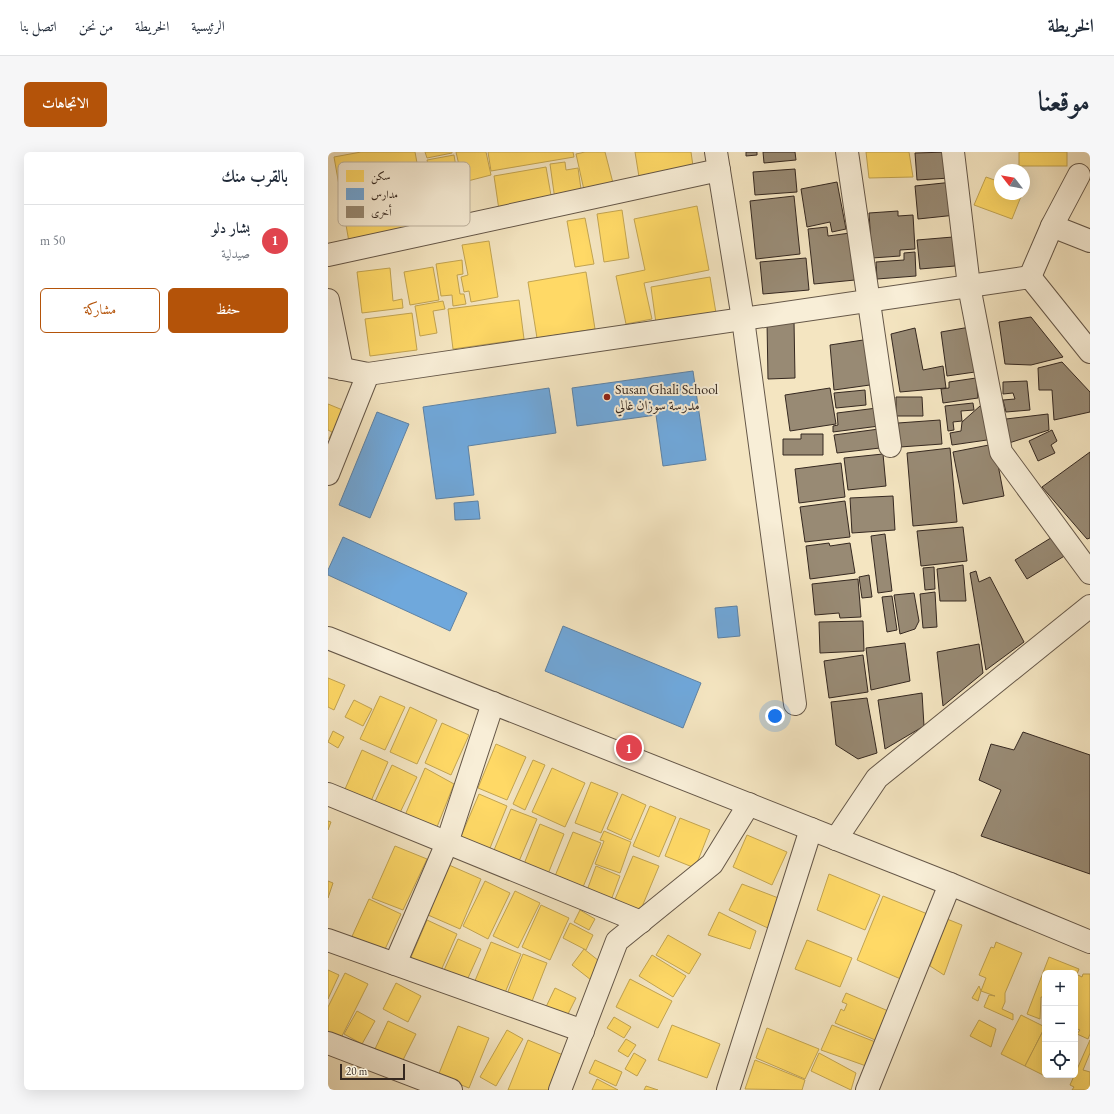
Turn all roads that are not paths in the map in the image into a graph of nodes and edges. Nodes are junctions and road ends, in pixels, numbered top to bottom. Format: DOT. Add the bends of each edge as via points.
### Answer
graph roads {
  1 [pos="847,152"];
  2 [pos="953,152"];
  3 [pos="718,161"];
  4 [pos="1079,175"];
  5 [pos="470,221"];
  6 [pos="448,226"];
  7 [pos="1052,226"];
  8 [pos="1090,241"];
  9 [pos="328,255"];
  10 [pos="1030,277"];
  11 [pos="969,286"];
  12 [pos="328,300"];
  13 [pos="869,300"];
  14 [pos="743,319"];
  15 [pos="1090,352"];
  16 [pos="335,368"];
  17 [pos="368,374"];
  18 [pos="890,446"];
  19 [pos="328,474"];
  20 [pos="1090,573"];
  21 [pos="1090,606"];
  22 [pos="328,638"];
  23 [pos="493,703"];
  24 [pos="795,704"];
  25 [pos="328,794"];
  26 [pos="749,804"];
  27 [pos="811,829"];
  28 [pos="836,839"];
  29 [pos="447,843"];
  30 [pos="950,884"];
  31 [pos="641,922"];
  32 [pos="328,940"];
  33 [pos="1090,942"];
  34 [pos="395,964"];
  35 [pos="583,1031"];
  36 [pos="328,1043"];
  37 [pos="451,1090"];
  38 [pos="560,1090"];
  39 [pos="728,1090"];
  40 [pos="867,1090"];
  1 -- 13 [label="street"];
  2 -- 11 [label="street"];
  3 -- 5 [label="street"];
  3 -- 14 [label="street"];
  4 -- 7 [label="street"];
  6 -- 9 [label="street"];
  7 -- 8 [label="street"];
  7 -- 10 [label="street"];
  10 -- 11 [label="street"];
  10 -- 15 [label="street"];
  11 -- 13 [label="street"];
  11 -- 20 [label="street" via="1001,452"];
  12 -- 16 [label="street"];
  13 -- 14 [label="street"];
  13 -- 18 [label="street"];
  14 -- 17 [label="street"];
  14 -- 24 [label="street"];
  16 -- 17 [label="street"];
  17 -- 19 [label="street"];
  21 -- 28 [label="street" via="877,778"];
  22 -- 23 [label="street"];
  23 -- 26 [label="street"];
  23 -- 29 [label="street"];
  25 -- 29 [label="street"];
  26 -- 27 [label="street"];
  26 -- 31 [label="street" via="712,864"];
  27 -- 28 [label="street"];
  27 -- 39 [label="street"];
  28 -- 30 [label="street"];
  29 -- 31 [label="street"];
  29 -- 34 [label="street"];
  30 -- 33 [label="street"];
  30 -- 40 [label="street"];
  31 -- 35 [label="street" via="617,941"];
  32 -- 34 [label="street"];
  34 -- 35 [label="street"];
  35 -- 38 [label="street"];
  36 -- 37 [label="street"];
}
